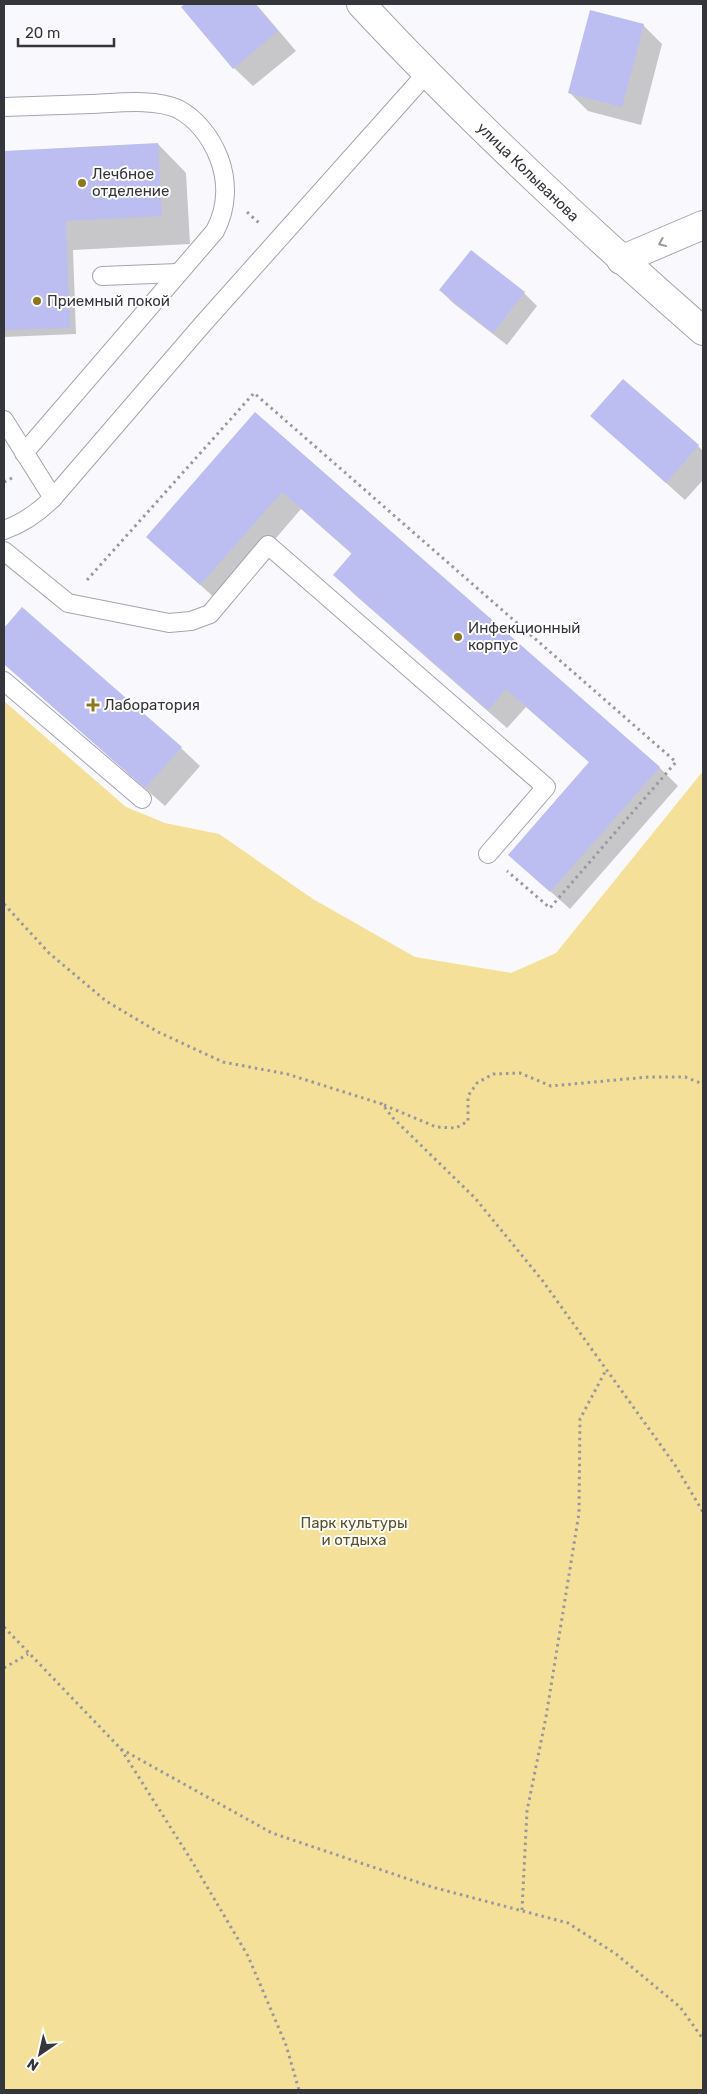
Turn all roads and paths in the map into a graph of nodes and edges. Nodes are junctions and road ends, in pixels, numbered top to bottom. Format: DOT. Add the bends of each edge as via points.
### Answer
graph roads {
  1 [pos="361,4"];
  2 [pos="426,74"];
  3 [pos="4,107"];
  4 [pos="703,225"];
  5 [pos="621,260"];
  6 [pos="178,273"];
  7 [pos="102,276"];
  8 [pos="703,331"];
  9 [pos="4,420"];
  10 [pos="24,453"];
  11 [pos="53,498"];
  12 [pos="4,530"];
  13 [pos="4,551"];
  14 [pos="68,603"];
  15 [pos="4,681"];
  16 [pos="142,799"];
  17 [pos="488,854"];
  18 [pos="4,904"];
  19 [pos="703,1084"];
  20 [pos="382,1104"];
  21 [pos="606,1370"];
  22 [pos="703,1512"];
  23 [pos="4,1627"];
  24 [pos="28,1654"];
  25 [pos="4,1668"];
  26 [pos="121,1749"];
  27 [pos="522,1910"];
  28 [pos="703,2039"];
  29 [pos="300,2090"];
  1 -- 2 [label="street, улица Колыванова"];
  2 -- 5 [label="street, улица Колыванова"];
  2 -- 11 [label="lane" via="202,324"];
  3 -- 6 [label="lane" via="145,102 178,109 201,127 216,150 226,193 222,218 215,231"];
  4 -- 5 [label="street, one-way"];
  5 -- 8 [label="street, улица Колыванова"];
  6 -- 7 [label="lane"];
  6 -- 10 [label="lane"];
  9 -- 10 [label="lane"];
  10 -- 11 [label="lane"];
  11 -- 12 [label="lane" via="39,512"];
  13 -- 14 [label="lane"];
  14 -- 17 [label="lane" via="169,623 191,621 210,614 268,545 546,787"];
  14 -- 17 [label="path" via="254,393 676,762 550,908"];
  15 -- 16 [label="lane"];
  18 -- 20 [label="path" via="49,953 106,1001 158,1032 223,1062 287,1074"];
  19 -- 20 [label="path" via="685,1078 648,1077 552,1086 520,1073 494,1074 477,1083 468,1096 468,1121 456,1128 436,1127"];
  20 -- 21 [label="path" via="392,1118 475,1198 542,1280"];
  21 -- 22 [label="path" via="674,1465"];
  21 -- 27 [label="path" via="580,1419 579,1513 546,1717 527,1811"];
  23 -- 24 [label="path"];
  24 -- 25 [label="path"];
  24 -- 26 [label="path"];
  26 -- 27 [label="path" via="272,1833 432,1887"];
  26 -- 29 [label="path" via="248,1956 286,2044"];
  27 -- 28 [label="path" via="568,1923 616,1954 680,2007"];
}
